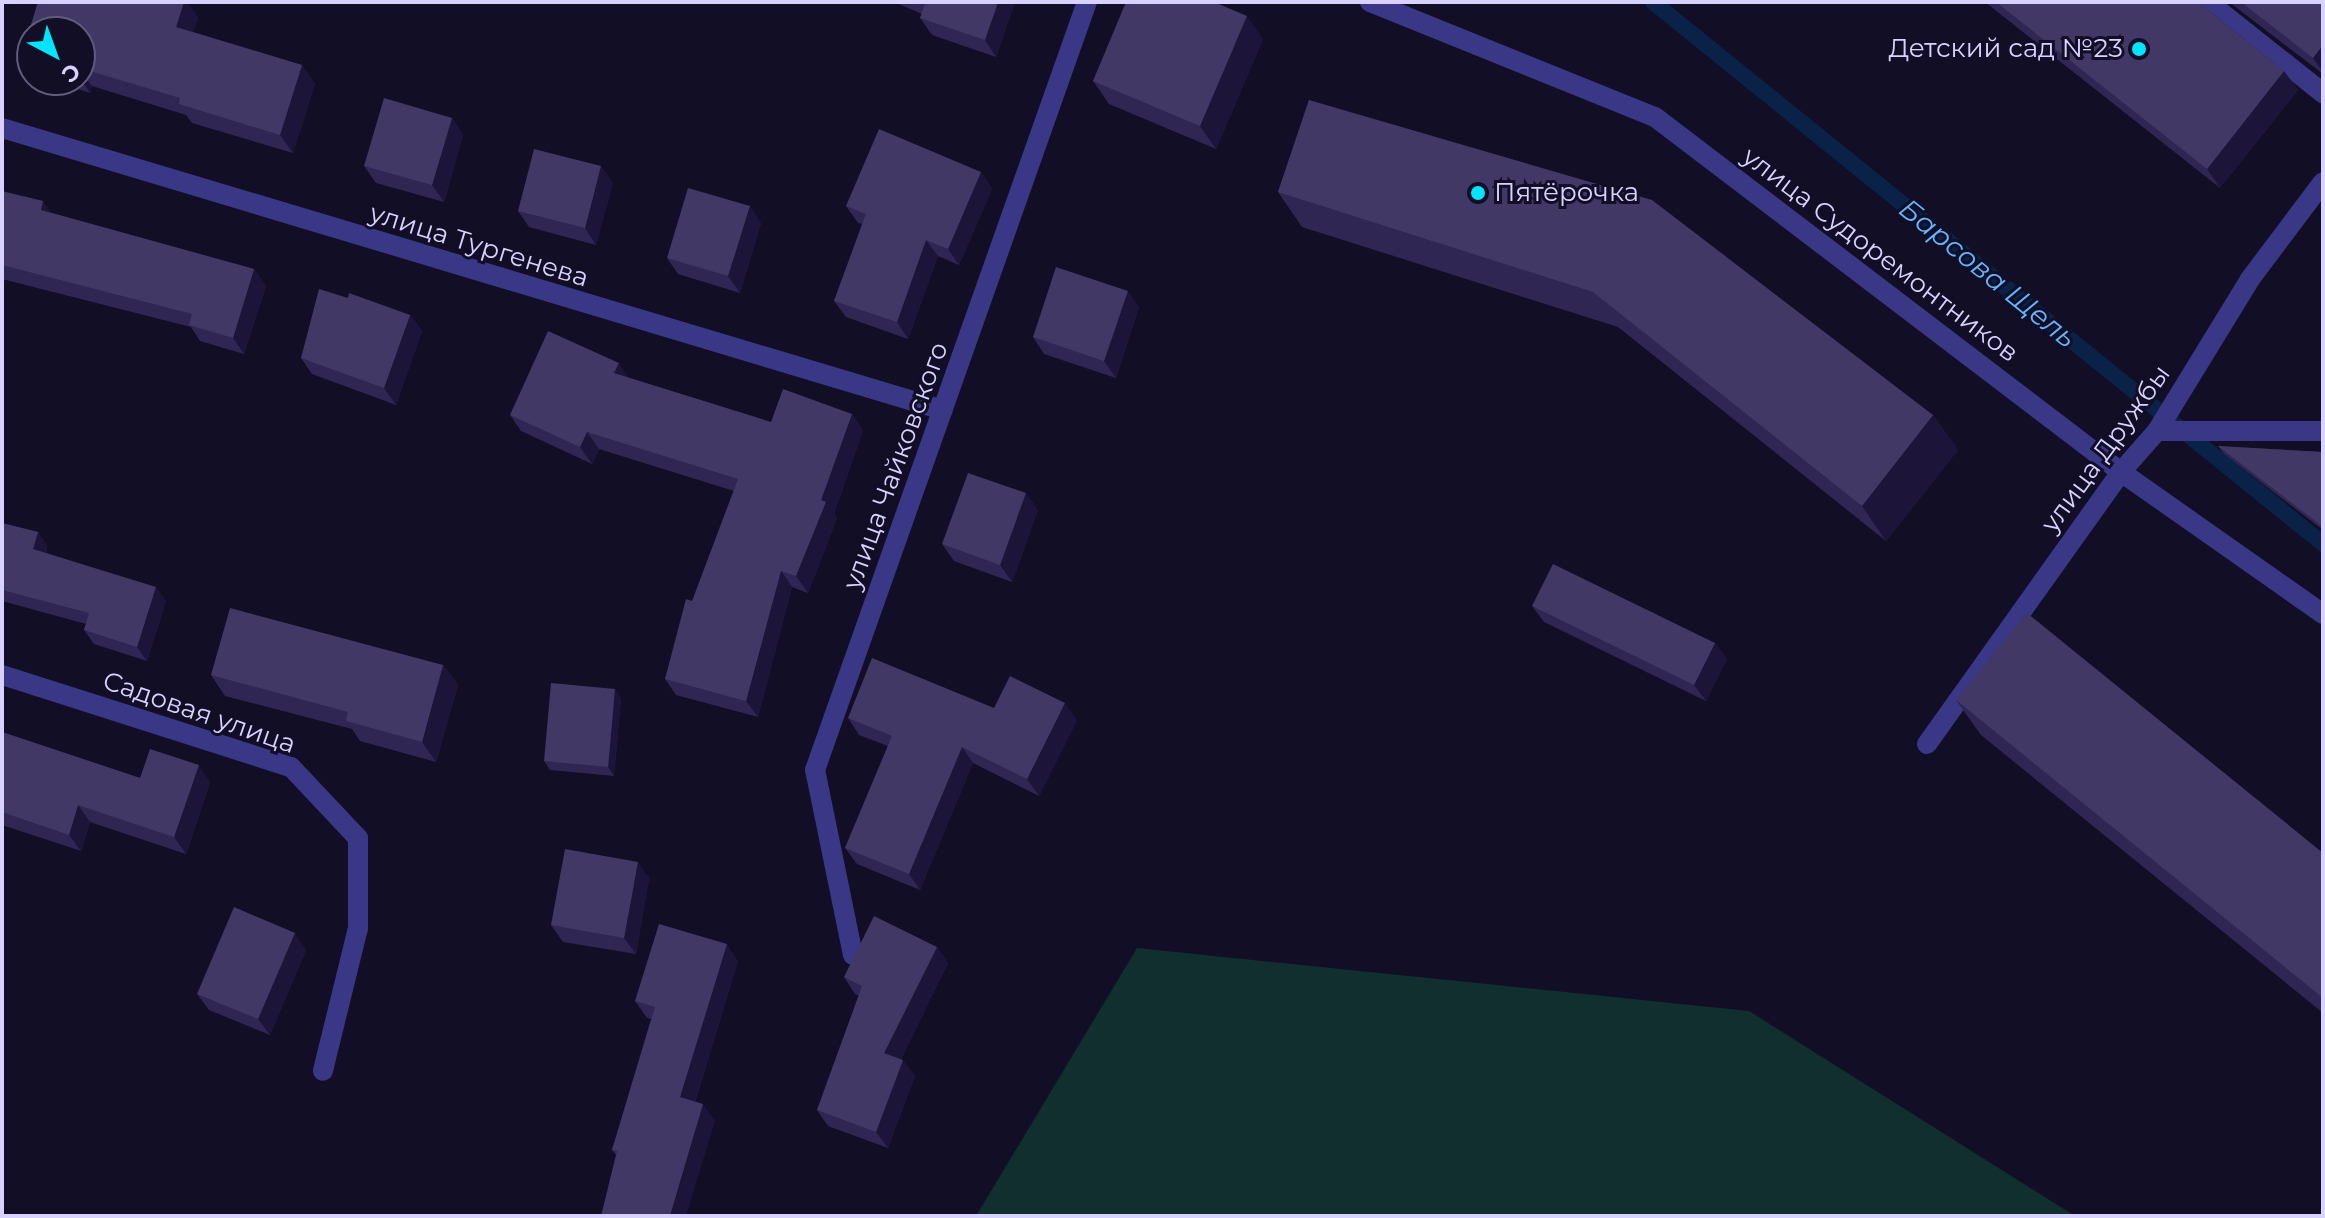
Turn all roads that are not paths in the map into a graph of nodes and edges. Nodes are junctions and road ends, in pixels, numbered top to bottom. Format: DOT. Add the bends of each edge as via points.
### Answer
graph roads {
  1 [pos="1087,2"];
  2 [pos="1370,2"];
  3 [pos="2208,2"];
  4 [pos="2323,93"];
  5 [pos="2,128"];
  6 [pos="2323,182"];
  7 [pos="943,410"];
  8 [pos="2157,431"];
  9 [pos="2323,431"];
  10 [pos="2121,472"];
  11 [pos="2323,614"];
  12 [pos="2,675"];
  13 [pos="1927,744"];
  14 [pos="853,955"];
  15 [pos="323,1071"];
  1 -- 7 [label="street, улица Чайковского"];
  2 -- 10 [label="street, улица Судоремонтников" via="1655,117"];
  3 -- 4 [label="street"];
  5 -- 7 [label="street, улица Тургенева"];
  6 -- 8 [label="street, улица Дружбы" via="2250,279"];
  7 -- 14 [label="street, улица Чайковского" via="815,770"];
  8 -- 9 [label="street"];
  8 -- 10 [label="street, улица Дружбы"];
  10 -- 11 [label="street, улица Судоремонтников"];
  10 -- 13 [label="street, улица Дружбы"];
  12 -- 15 [label="street, Садовая улица" via="291,767 358,838 358,928"];
}
